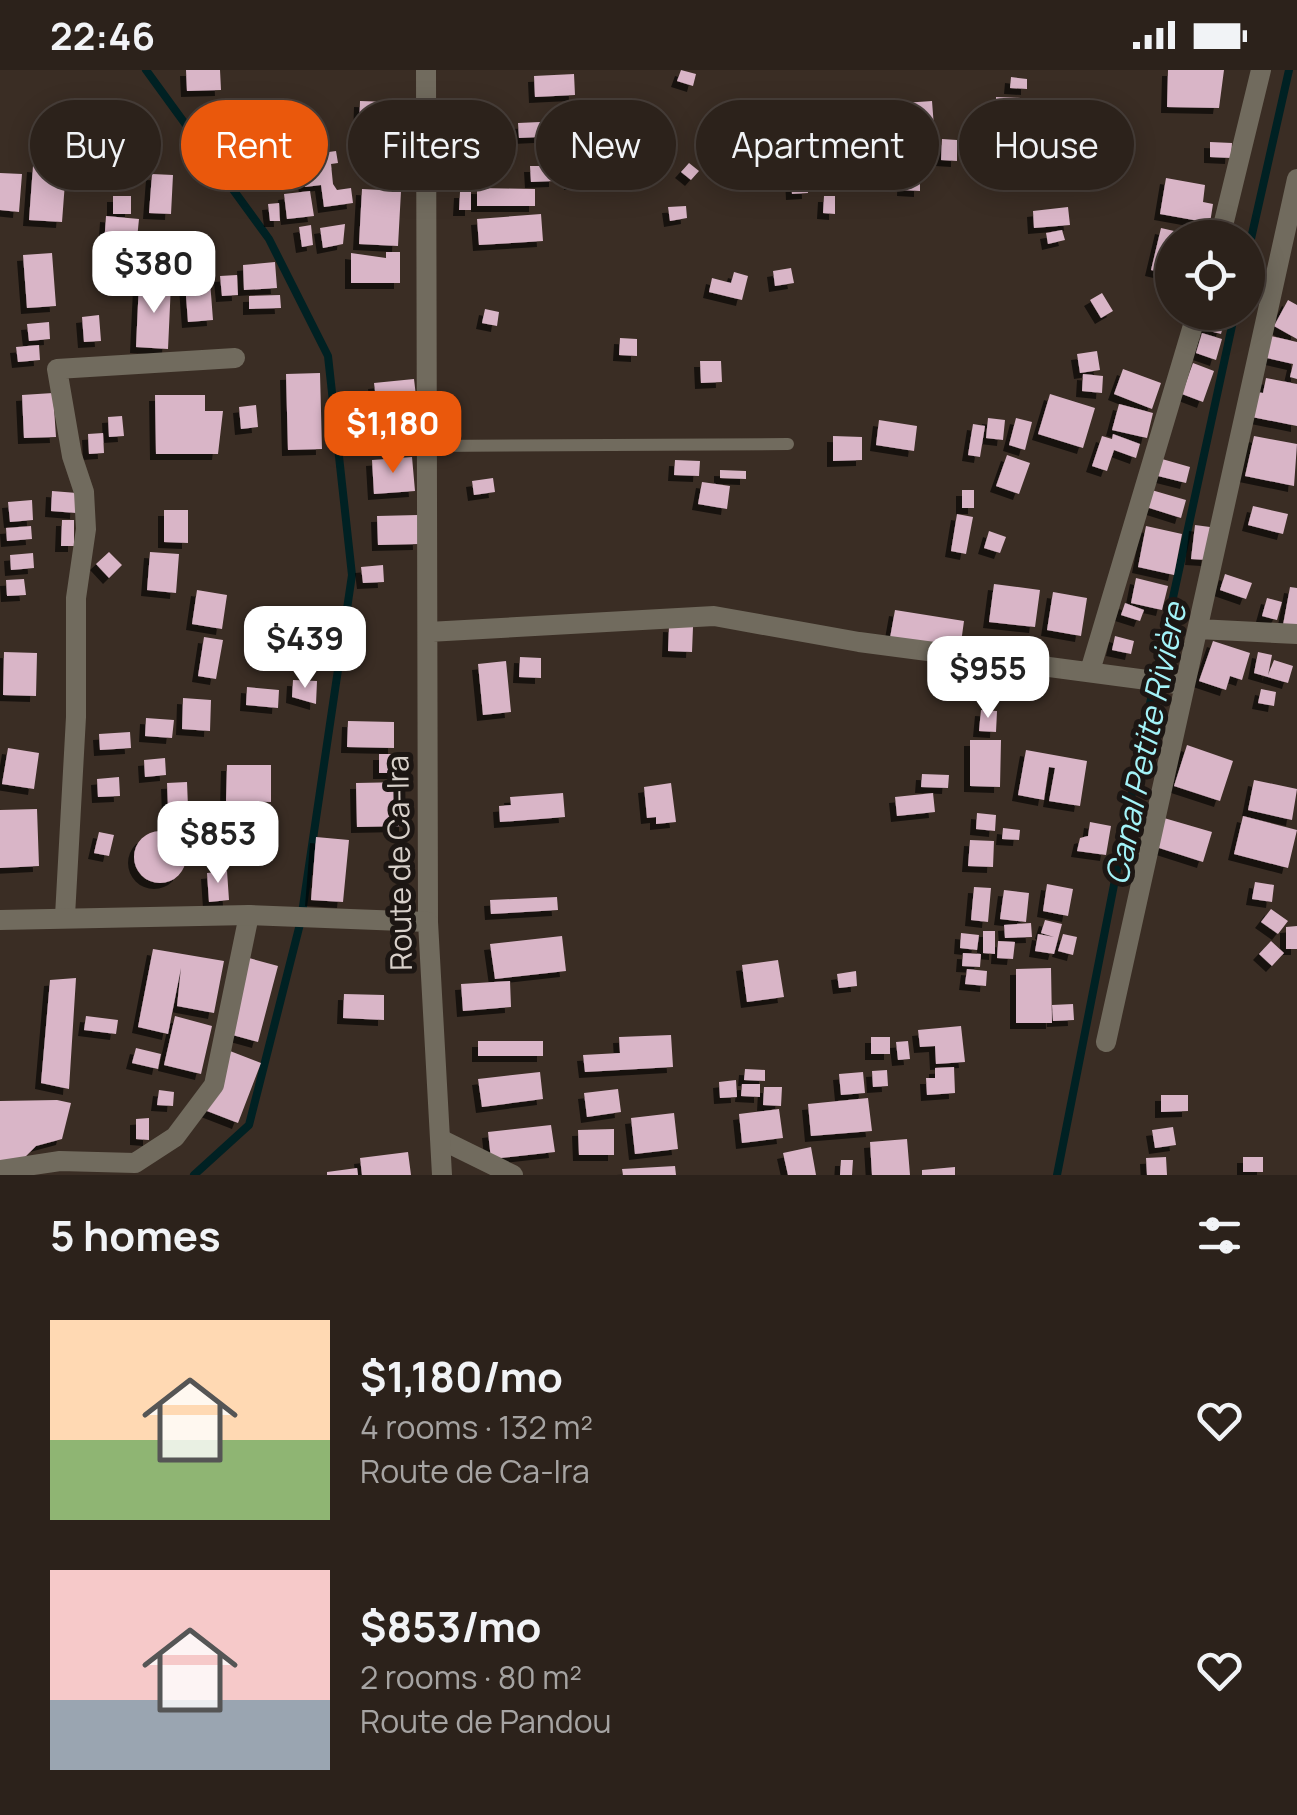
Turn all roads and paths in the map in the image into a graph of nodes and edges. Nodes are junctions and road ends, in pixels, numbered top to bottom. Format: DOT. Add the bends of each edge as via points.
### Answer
graph roads {
  1 [pos="426,70"];
  2 [pos="1261,70"];
  3 [pos="1297,179"];
  4 [pos="1224,220"];
  5 [pos="1192,330"];
  6 [pos="235,358"];
  7 [pos="788,444"];
  8 [pos="428,446"];
  9 [pos="1198,629"];
  10 [pos="428,632"];
  11 [pos="1297,634"];
  12 [pos="1090,671"];
  13 [pos="1186,686"];
  14 [pos="66,916"];
  15 [pos="250,916"];
  16 [pos="428,922"];
  17 [pos="1,923"];
  18 [pos="1106,1042"];
  19 [pos="442,1140"];
  20 [pos="0,1170"];
  21 [pos="442,1175"];
  22 [pos="512,1175"];
  1 -- 8 [label="street, Route de Ca-Ira"];
  2 -- 4 [label="street"];
  3 -- 9 [label="street"];
  5 -- 12 [label="street"];
  6 -- 14 [label="street" via="57,369 86,530 76,598"];
  7 -- 8 [label="lane"];
  8 -- 10 [label="street, Route de Ca-Ira"];
  9 -- 11 [label="street"];
  9 -- 13 [label="street"];
  10 -- 12 [label="street" via="714,616"];
  10 -- 16 [label="street, Route de Ca-Ira"];
  12 -- 13 [label="street"];
  13 -- 18 [label="street"];
  14 -- 15 [label="street"];
  14 -- 17 [label="street"];
  15 -- 16 [label="street"];
  15 -- 20 [label="street" via="214,1086 175,1137 135,1164 60,1161"];
  16 -- 19 [label="street, Route de Ca-Ira"];
  19 -- 21 [label="street, Route de Ca-Ira"];
  19 -- 22 [label="street"];
}
